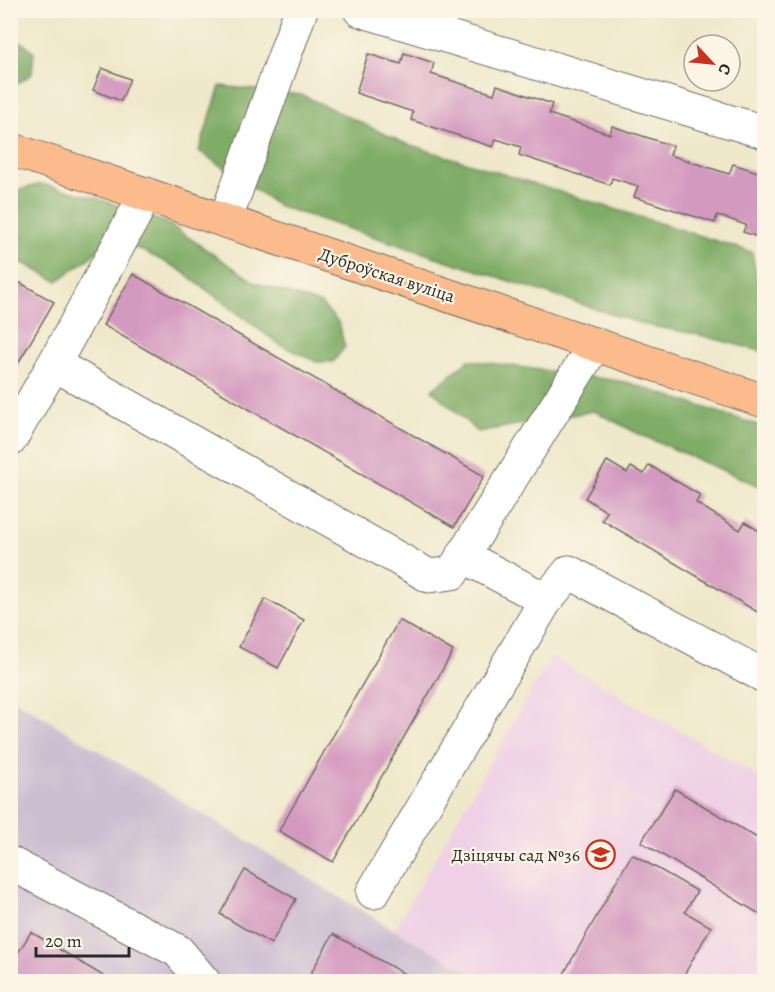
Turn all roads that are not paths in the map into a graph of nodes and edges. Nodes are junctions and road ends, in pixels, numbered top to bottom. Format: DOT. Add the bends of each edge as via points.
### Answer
graph roads {
  1 [pos="301,10"];
  2 [pos="360,10"];
  3 [pos="765,130"];
  4 [pos="10,149"];
  5 [pos="146,194"];
  6 [pos="225,221"];
  7 [pos="595,344"];
  8 [pos="54,364"];
  9 [pos="765,401"];
  10 [pos="10,440"];
  11 [pos="463,556"];
  12 [pos="546,600"];
  13 [pos="765,676"];
  14 [pos="10,863"];
  15 [pos="374,892"];
  16 [pos="204,981"];
  1 -- 6 [label="lane"];
  2 -- 3 [label="lane"];
  4 -- 5 [label="main road, Дуброўская вуліца"];
  5 -- 6 [label="main road, Дуброўская вуліца"];
  5 -- 8 [label="lane"];
  6 -- 7 [label="main road, Дуброўская вуліца"];
  7 -- 9 [label="main road, Дуброўская вуліца"];
  7 -- 11 [label="lane"];
  8 -- 10 [label="lane"];
  8 -- 11 [label="lane" via="429,576 452,573"];
  11 -- 12 [label="lane"];
  12 -- 13 [label="lane" via="569,572"];
  12 -- 15 [label="lane"];
  14 -- 16 [label="lane" via="178,951"];
}
